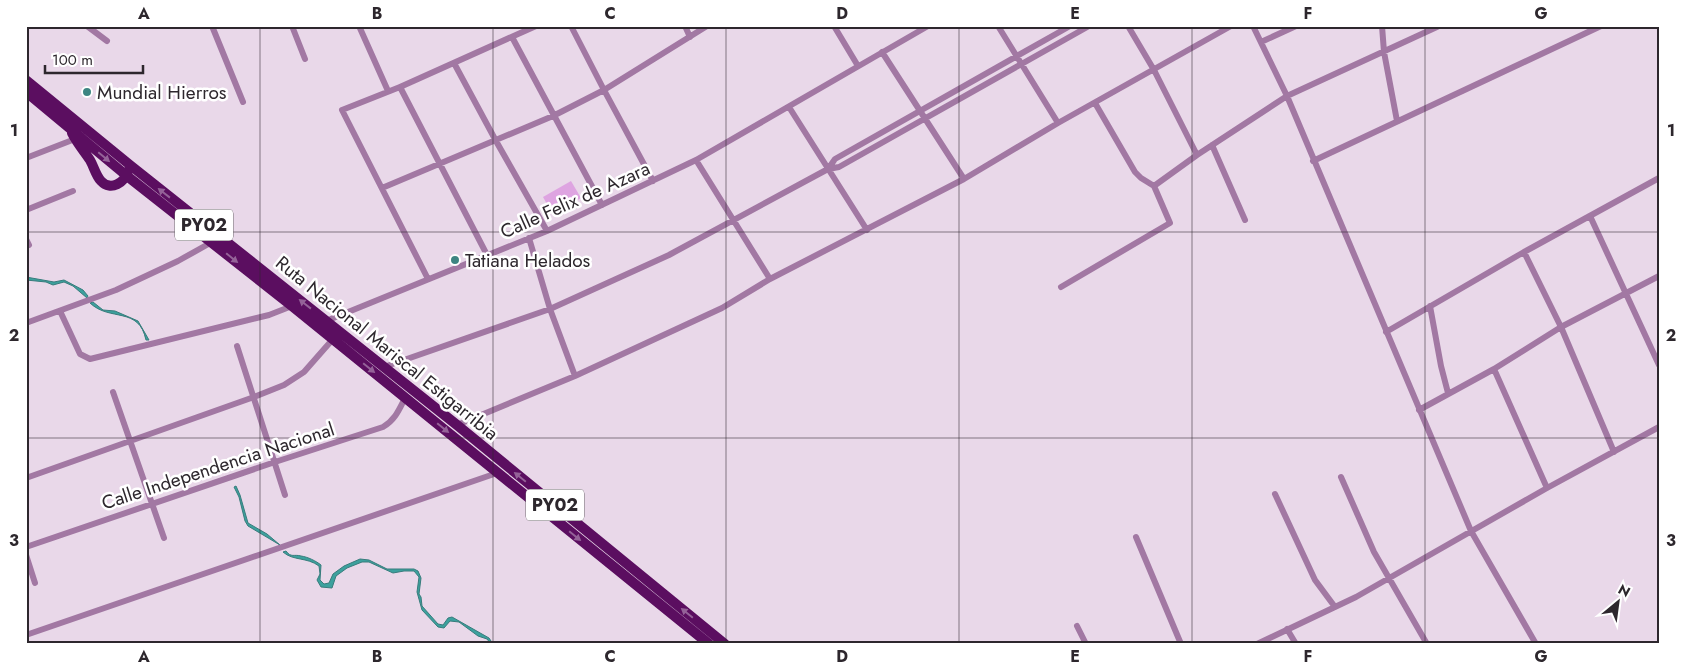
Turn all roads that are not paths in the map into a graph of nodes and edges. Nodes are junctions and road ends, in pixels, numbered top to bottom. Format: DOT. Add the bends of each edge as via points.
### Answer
graph roads {
  1 [pos="87,26"];
  2 [pos="212,26"];
  3 [pos="292,26"];
  4 [pos="359,26"];
  5 [pos="536,26"];
  6 [pos="571,26"];
  7 [pos="685,26"];
  8 [pos="707,26"];
  9 [pos="834,26"];
  10 [pos="928,26"];
  11 [pos="998,26"];
  12 [pos="1070,26"];
  13 [pos="1089,26"];
  14 [pos="1128,26"];
  15 [pos="1231,26"];
  16 [pos="1253,26"];
  17 [pos="1296,26"];
  18 [pos="1382,26"];
  19 [pos="1439,26"];
  20 [pos="1599,27"];
  21 [pos="512,37"];
  22 [pos="690,37"];
  23 [pos="106,41"];
  24 [pos="1261,42"];
  25 [pos="882,52"];
  26 [pos="1384,52"];
  27 [pos="1016,56"];
  28 [pos="305,59"];
  29 [pos="454,63"];
  30 [pos="1021,64"];
  31 [pos="858,66"];
  32 [pos="1154,70"];
  33 [pos="26,80"];
  34 [pos="400,87"];
  35 [pos="604,90"];
  36 [pos="26,92"];
  37 [pos="388,92"];
  38 [pos="1287,96"];
  39 [pos="243,102"];
  40 [pos="1095,103"];
  41 [pos="789,107"];
  42 [pos="920,112"];
  43 [pos="553,116"];
  44 [pos="924,119"];
  45 [pos="1397,121"];
  46 [pos="1058,124"];
  47 [pos="68,126"];
  48 [pos="75,140"];
  49 [pos="496,141"];
  50 [pos="1212,145"];
  51 [pos="1198,155"];
  52 [pos="26,158"];
  53 [pos="696,160"];
  54 [pos="1314,161"];
  55 [pos="439,164"];
  56 [pos="130,166"];
  57 [pos="828,169"];
  58 [pos="127,176"];
  59 [pos="1659,178"];
  60 [pos="964,179"];
  61 [pos="653,181"];
  62 [pos="1154,186"];
  63 [pos="382,188"];
  64 [pos="73,192"];
  65 [pos="602,205"];
  66 [pos="26,210"];
  67 [pos="1590,216"];
  68 [pos="733,220"];
  69 [pos="1245,220"];
  70 [pos="867,230"];
  71 [pos="547,231"];
  72 [pos="529,238"];
  73 [pos="212,242"];
  74 [pos="1524,252"];
  75 [pos="487,255"];
  76 [pos="1659,276"];
  77 [pos="428,279"];
  78 [pos="770,279"];
  79 [pos="1061,287"];
  80 [pos="1626,294"];
  81 [pos="292,306"];
  82 [pos="1430,306"];
  83 [pos="550,309"];
  84 [pos="60,310"];
  85 [pos="326,321"];
  86 [pos="26,323"];
  87 [pos="1562,327"];
  88 [pos="1386,332"];
  89 [pos="333,339"];
  90 [pos="237,346"];
  91 [pos="1659,365"];
  92 [pos="384,368"];
  93 [pos="1494,368"];
  94 [pos="575,376"];
  95 [pos="113,392"];
  96 [pos="1448,394"];
  97 [pos="254,397"];
  98 [pos="405,398"];
  99 [pos="1419,410"];
  100 [pos="457,425"];
  101 [pos="1659,427"];
  102 [pos="130,440"];
  103 [pos="1614,452"];
  104 [pos="275,462"];
  105 [pos="497,473"];
  106 [pos="1341,477"];
  107 [pos="26,478"];
  108 [pos="1547,488"];
  109 [pos="1275,494"];
  110 [pos="285,495"];
  111 [pos="152,504"];
  112 [pos="1471,531"];
  113 [pos="1136,537"];
  114 [pos="164,538"];
  115 [pos="26,547"];
  116 [pos="26,555"];
  117 [pos="1389,578"];
  118 [pos="35,583"];
  119 [pos="1335,607"];
  120 [pos="1077,626"];
  121 [pos="1287,629"];
  122 [pos="26,636"];
  123 [pos="709,644"];
  124 [pos="725,644"];
  125 [pos="1086,644"];
  126 [pos="1181,644"];
  127 [pos="1257,644"];
  128 [pos="1296,644"];
  129 [pos="1427,644"];
  130 [pos="1536,644"];
  1 -- 23 [label="street"];
  2 -- 39 [label="street"];
  3 -- 28 [label="street"];
  4 -- 37 [label="street"];
  5 -- 21 [label="street"];
  6 -- 35 [label="street"];
  7 -- 22 [label="street"];
  8 -- 22 [label="street"];
  9 -- 31 [label="street"];
  10 -- 25 [label="street, Calle Felix de Azara"];
  11 -- 27 [label="street"];
  12 -- 27 [label="street"];
  13 -- 30 [label="street"];
  14 -- 32 [label="street"];
  15 -- 32 [label="street"];
  16 -- 24 [label="street"];
  17 -- 24 [label="street"];
  18 -- 26 [label="street"];
  19 -- 26 [label="street"];
  20 -- 45 [label="street"];
  21 -- 29 [label="street"];
  21 -- 43 [label="street"];
  22 -- 35 [label="street"];
  24 -- 38 [label="street"];
  25 -- 31 [label="street, Calle Felix de Azara"];
  25 -- 42 [label="street"];
  26 -- 38 [label="street"];
  26 -- 45 [label="street"];
  27 -- 30 [label="street"];
  27 -- 42 [label="street"];
  29 -- 34 [label="street"];
  29 -- 49 [label="street"];
  30 -- 44 [label="street"];
  30 -- 46 [label="street"];
  31 -- 41 [label="street, Calle Felix de Azara"];
  32 -- 40 [label="street"];
  32 -- 51 [label="street"];
  33 -- 56 [label="highway, Ruta Nacional Mariscal Estigarribia / PY02"];
  34 -- 37 [label="street"];
  34 -- 55 [label="street"];
  35 -- 43 [label="street"];
  35 -- 61 [label="street"];
  36 -- 47 [label="highway, Ruta Nacional Mariscal Estigarribia / PY02"];
  37 -- 63 [label="street" via="342,110"];
  38 -- 50 [label="street"];
  38 -- 54 [label="street"];
  40 -- 46 [label="street"];
  40 -- 62 [label="street" via="1135,172"];
  41 -- 53 [label="street, Calle Felix de Azara"];
  41 -- 57 [label="street"];
  42 -- 44 [label="street"];
  42 -- 57 [label="street" via="835,159"];
  43 -- 49 [label="street"];
  43 -- 65 [label="street"];
  44 -- 57 [label="street" via="838,167"];
  44 -- 60 [label="street"];
  45 -- 54 [label="street"];
  46 -- 60 [label="street"];
  47 -- 48 [label="highway"];
  47 -- 58 [label="highway, Ruta Nacional Mariscal Estigarribia / PY02, one-way"];
  48 -- 52 [label="street"];
  48 -- 58 [label="highway" via="101,182 115,186"];
  49 -- 55 [label="street"];
  49 -- 71 [label="street"];
  50 -- 51 [label="street"];
  50 -- 69 [label="street"];
  51 -- 62 [label="street"];
  53 -- 61 [label="street, Calle Felix de Azara"];
  53 -- 68 [label="street"];
  54 -- 88 [label="street"];
  55 -- 63 [label="street"];
  55 -- 75 [label="street"];
  56 -- 58 [label="highway"];
  85 -- 56 [label="highway, Ruta Nacional Mariscal Estigarribia / PY02, one-way"];
  57 -- 68 [label="street"];
  57 -- 70 [label="street"];
  58 -- 73 [label="highway, Ruta Nacional Mariscal Estigarribia / PY02"];
  59 -- 67 [label="street"];
  60 -- 70 [label="street"];
  61 -- 65 [label="street, Calle Felix de Azara"];
  62 -- 79 [label="street" via="1170,223"];
  63 -- 77 [label="street"];
  64 -- 66 [label="street"];
  65 -- 71 [label="street, Calle Felix de Azara"];
  67 -- 74 [label="street"];
  67 -- 80 [label="street"];
  68 -- 78 [label="street"];
  68 -- 83 [label="street" via="669,255"];
  70 -- 78 [label="street"];
  71 -- 72 [label="street, Calle Felix de Azara"];
  72 -- 75 [label="street, Calle Felix de Azara"];
  72 -- 83 [label="street"];
  73 -- 81 [label="highway, Ruta Nacional Mariscal Estigarribia / PY02, one-way"];
  73 -- 84 [label="street" via="116,290"];
  74 -- 82 [label="street"];
  74 -- 87 [label="street"];
  75 -- 77 [label="street, Calle Felix de Azara"];
  76 -- 80 [label="street"];
  77 -- 85 [label="street, Calle Felix de Azara"];
  78 -- 94 [label="street" via="722,308"];
  80 -- 87 [label="street"];
  80 -- 91 [label="street"];
  81 -- 84 [label="street" via="269,315 90,359 80,354"];
  81 -- 89 [label="highway, Ruta Nacional Mariscal Estigarribia / PY02"];
  82 -- 88 [label="street"];
  82 -- 96 [label="street"];
  83 -- 92 [label="street"];
  83 -- 94 [label="street"];
  84 -- 86 [label="street"];
  85 -- 92 [label="highway, Ruta Nacional Mariscal Estigarribia / PY02"];
  87 -- 93 [label="street"];
  87 -- 103 [label="street"];
  88 -- 99 [label="street"];
  89 -- 97 [label="street" via="304,372 284,385"];
  89 -- 98 [label="highway, Ruta Nacional Mariscal Estigarribia / PY02, one-way"];
  90 -- 97 [label="street"];
  92 -- 100 [label="highway, Ruta Nacional Mariscal Estigarribia / PY02"];
  93 -- 96 [label="street"];
  93 -- 108 [label="street"];
  94 -- 100 [label="street"];
  95 -- 102 [label="street"];
  96 -- 99 [label="street"];
  97 -- 102 [label="street"];
  97 -- 104 [label="street"];
  98 -- 104 [label="street, Calle Independencia Nacional" via="397,415 383,427"];
  98 -- 105 [label="highway, Ruta Nacional Mariscal Estigarribia / PY02, one-way"];
  99 -- 112 [label="street"];
  124 -- 100 [label="highway, Ruta Nacional Mariscal Estigarribia / PY02, one-way"];
  101 -- 103 [label="street"];
  102 -- 107 [label="street"];
  102 -- 111 [label="street"];
  103 -- 108 [label="street"];
  104 -- 110 [label="street"];
  104 -- 111 [label="street, Calle Independencia Nacional"];
  105 -- 122 [label="street"];
  105 -- 123 [label="highway, Ruta Nacional Mariscal Estigarribia / PY02, one-way"];
  106 -- 117 [label="street"];
  108 -- 112 [label="street"];
  109 -- 119 [label="street" via="1315,580"];
  111 -- 114 [label="street"];
  111 -- 115 [label="street, Calle Independencia Nacional"];
  112 -- 117 [label="street"];
  112 -- 130 [label="street"];
  113 -- 126 [label="street"];
  116 -- 118 [label="street"];
  117 -- 119 [label="street"];
  117 -- 129 [label="street"];
  119 -- 121 [label="street"];
  120 -- 125 [label="street"];
  121 -- 127 [label="street"];
  121 -- 128 [label="street"];
}
